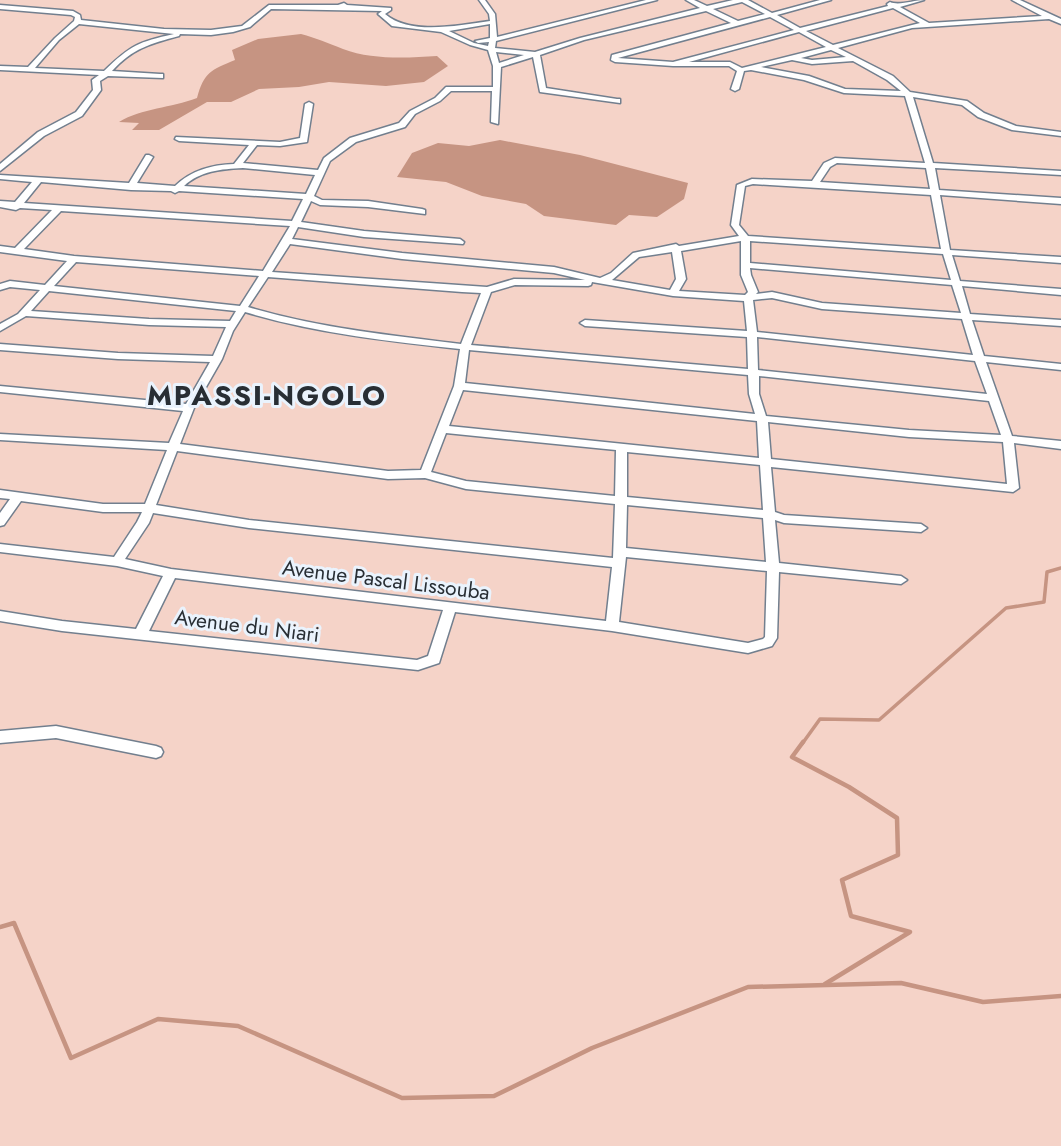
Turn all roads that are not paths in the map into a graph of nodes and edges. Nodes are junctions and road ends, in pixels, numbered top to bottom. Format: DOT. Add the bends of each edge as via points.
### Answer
graph roads {
  1 [pos="354,0"];
  2 [pos="391,0"];
  3 [pos="482,0"];
  4 [pos="654,0"];
  5 [pos="690,0"];
  6 [pos="742,0"];
  7 [pos="828,0"];
  8 [pos="884,0"];
  9 [pos="920,0"];
  10 [pos="1015,0"];
  11 [pos="271,3"];
  12 [pos="895,6"];
  13 [pos="0,7"];
  14 [pos="339,7"];
  15 [pos="390,9"];
  16 [pos="705,9"];
  17 [pos="771,15"];
  18 [pos="1049,17"];
  19 [pos="77,22"];
  20 [pos="493,22"];
  21 [pos="1061,22"];
  22 [pos="738,24"];
  23 [pos="926,24"];
  24 [pos="442,30"];
  25 [pos="799,30"];
  26 [pos="191,32"];
  27 [pos="494,40"];
  28 [pos="466,42"];
  29 [pos="829,46"];
  30 [pos="491,49"];
  31 [pos="536,54"];
  32 [pos="792,58"];
  33 [pos="852,59"];
  34 [pos="812,62"];
  35 [pos="673,64"];
  36 [pos="497,66"];
  37 [pos="0,68"];
  38 [pos="753,68"];
  39 [pos="29,70"];
  40 [pos="741,70"];
  41 [pos="109,74"];
  42 [pos="160,76"];
  43 [pos="824,84"];
  44 [pos="496,89"];
  45 [pos="735,89"];
  46 [pos="908,94"];
  47 [pos="617,101"];
  48 [pos="309,104"];
  49 [pos="495,122"];
  50 [pos="1061,134"];
  51 [pos="179,139"];
  52 [pos="256,142"];
  53 [pos="149,157"];
  54 [pos="236,166"];
  55 [pos="929,166"];
  56 [pos="0,169"];
  57 [pos="321,173"];
  58 [pos="1061,173"];
  59 [pos="0,177"];
  60 [pos="38,180"];
  61 [pos="814,184"];
  62 [pos="131,187"];
  63 [pos="174,190"];
  64 [pos="935,191"];
  65 [pos="310,197"];
  66 [pos="1061,201"];
  67 [pos="0,204"];
  68 [pos="16,207"];
  69 [pos="57,210"];
  70 [pos="422,212"];
  71 [pos="297,224"];
  72 [pos="745,237"];
  73 [pos="288,241"];
  74 [pos="460,242"];
  75 [pos="676,247"];
  76 [pos="0,249"];
  77 [pos="946,250"];
  78 [pos="17,251"];
  79 [pos="74,259"];
  80 [pos="1061,260"];
  81 [pos="746,265"];
  82 [pos="267,272"];
  83 [pos="600,281"];
  84 [pos="957,281"];
  85 [pos="614,283"];
  86 [pos="0,286"];
  87 [pos="48,289"];
  88 [pos="486,290"];
  89 [pos="1061,292"];
  90 [pos="673,293"];
  91 [pos="748,298"];
  92 [pos="244,309"];
  93 [pos="24,313"];
  94 [pos="966,316"];
  95 [pos="585,323"];
  96 [pos="1061,323"];
  97 [pos="233,324"];
  98 [pos="0,328"];
  99 [pos="752,334"];
  100 [pos="0,347"];
  101 [pos="465,347"];
  102 [pos="979,358"];
  103 [pos="218,359"];
  104 [pos="1061,367"];
  105 [pos="752,372"];
  106 [pos="459,386"];
  107 [pos="0,389"];
  108 [pos="993,398"];
  109 [pos="189,408"];
  110 [pos="762,419"];
  111 [pos="444,429"];
  112 [pos="0,437"];
  113 [pos="1008,440"];
  114 [pos="1061,445"];
  115 [pos="174,447"];
  116 [pos="622,450"];
  117 [pos="764,463"];
  118 [pos="425,474"];
  119 [pos="0,494"];
  120 [pos="18,496"];
  121 [pos="622,500"];
  122 [pos="149,508"];
  123 [pos="768,514"];
  124 [pos="0,522"];
  125 [pos="921,528"];
  126 [pos="0,548"];
  127 [pos="620,557"];
  128 [pos="117,562"];
  129 [pos="773,569"];
  130 [pos="172,573"];
  131 [pos="901,580"];
  132 [pos="450,607"];
  133 [pos="0,616"];
  134 [pos="612,626"];
  135 [pos="141,633"];
  136 [pos="0,737"];
  137 [pos="156,752"];
  1 -- 14 [label="street"];
  2 -- 15 [label="street"];
  3 -- 20 [label="street"];
  4 -- 27 [label="street"];
  5 -- 16 [label="street"];
  6 -- 16 [label="street"];
  6 -- 17 [label="street"];
  7 -- 17 [label="street"];
  8 -- 12 [label="street"];
  9 -- 12 [label="street"];
  10 -- 18 [label="street"];
  11 -- 14 [label="street"];
  11 -- 26 [label="street" via="237,30"];
  12 -- 23 [label="street"];
  12 -- 25 [label="street"];
  13 -- 19 [label="street" via="73,13"];
  14 -- 15 [label="street"];
  15 -- 24 [label="street" via="381,14 394,25"];
  16 -- 22 [label="street"];
  16 -- 31 [label="street"];
  17 -- 22 [label="street"];
  17 -- 25 [label="street"];
  18 -- 21 [label="street"];
  18 -- 23 [label="street"];
  19 -- 26 [label="street"];
  19 -- 39 [label="street"];
  20 -- 24 [label="street"];
  20 -- 27 [label="street"];
  22 -- 35 [label="street" via="612,58"];
  23 -- 29 [label="street"];
  24 -- 28 [label="street"];
  25 -- 29 [label="street"];
  25 -- 35 [label="street"];
  26 -- 41 [label="street" via="127,53"];
  27 -- 28 [label="street"];
  27 -- 30 [label="street"];
  28 -- 30 [label="street"];
  29 -- 32 [label="street"];
  29 -- 33 [label="street"];
  30 -- 31 [label="street"];
  30 -- 36 [label="street"];
  31 -- 36 [label="street"];
  31 -- 47 [label="street" via="543,90"];
  32 -- 34 [label="street"];
  32 -- 38 [label="street"];
  33 -- 34 [label="street"];
  33 -- 46 [label="street" via="890,78"];
  34 -- 43 [label="street"];
  35 -- 40 [label="street" via="730,64"];
  36 -- 44 [label="street"];
  37 -- 39 [label="street"];
  38 -- 40 [label="street"];
  38 -- 43 [label="street"];
  39 -- 41 [label="street"];
  40 -- 45 [label="street"];
  41 -- 42 [label="street"];
  41 -- 56 [label="street" via="96,80 97,90 79,114 41,134"];
  43 -- 46 [label="street" via="844,91"];
  44 -- 49 [label="street"];
  44 -- 57 [label="street" via="449,89 408,113 402,125 363,136 338,150"];
  46 -- 50 [label="street" via="964,103 1015,128"];
  46 -- 55 [label="street"];
  48 -- 52 [label="street" via="304,140"];
  51 -- 52 [label="street"];
  52 -- 54 [label="street"];
  53 -- 62 [label="street"];
  54 -- 57 [label="street"];
  54 -- 63 [label="street" via="193,172"];
  55 -- 58 [label="street"];
  55 -- 61 [label="street" via="835,160"];
  55 -- 64 [label="street"];
  57 -- 65 [label="street"];
  59 -- 60 [label="street"];
  60 -- 62 [label="street"];
  60 -- 68 [label="street"];
  61 -- 64 [label="street"];
  61 -- 72 [label="street" via="752,181 741,185 735,225"];
  62 -- 63 [label="street"];
  63 -- 65 [label="street"];
  64 -- 66 [label="street"];
  64 -- 77 [label="street"];
  65 -- 70 [label="street" via="320,202"];
  65 -- 71 [label="street"];
  67 -- 68 [label="street"];
  68 -- 69 [label="street"];
  69 -- 71 [label="street"];
  69 -- 78 [label="street"];
  71 -- 73 [label="street"];
  71 -- 74 [label="street"];
  72 -- 75 [label="street"];
  72 -- 77 [label="street"];
  72 -- 81 [label="street"];
  73 -- 82 [label="street"];
  73 -- 83 [label="street" via="554,270"];
  75 -- 83 [label="street" via="636,255 619,274"];
  75 -- 90 [label="street" via="681,279"];
  76 -- 78 [label="street"];
  77 -- 80 [label="street"];
  77 -- 84 [label="street"];
  78 -- 79 [label="street"];
  79 -- 82 [label="street"];
  79 -- 87 [label="street"];
  81 -- 84 [label="street"];
  81 -- 91 [label="street" via="753,292"];
  82 -- 88 [label="street"];
  82 -- 92 [label="street"];
  83 -- 85 [label="street"];
  84 -- 89 [label="street"];
  84 -- 94 [label="street"];
  85 -- 88 [label="street" via="514,282"];
  85 -- 90 [label="street"];
  86 -- 87 [label="street"];
  87 -- 92 [label="street"];
  87 -- 93 [label="street"];
  88 -- 101 [label="street"];
  90 -- 91 [label="street"];
  91 -- 94 [label="street" via="772,295 822,306"];
  91 -- 99 [label="street"];
  92 -- 97 [label="street"];
  92 -- 101 [label="street" via="332,330"];
  93 -- 97 [label="street"];
  93 -- 98 [label="street"];
  94 -- 96 [label="street"];
  94 -- 102 [label="street"];
  95 -- 99 [label="street"];
  97 -- 103 [label="street"];
  99 -- 102 [label="street"];
  99 -- 105 [label="street"];
  100 -- 103 [label="street"];
  101 -- 105 [label="street"];
  101 -- 106 [label="street"];
  102 -- 104 [label="street"];
  102 -- 108 [label="street"];
  103 -- 109 [label="street"];
  105 -- 108 [label="street"];
  105 -- 110 [label="street"];
  106 -- 110 [label="street"];
  106 -- 111 [label="street"];
  107 -- 109 [label="street"];
  108 -- 113 [label="street"];
  109 -- 115 [label="street"];
  110 -- 113 [label="street"];
  110 -- 117 [label="street"];
  111 -- 116 [label="street"];
  111 -- 118 [label="street"];
  112 -- 115 [label="street"];
  113 -- 114 [label="street"];
  113 -- 117 [label="street" via="1014,483 1008,489"];
  115 -- 118 [label="street" via="388,475"];
  115 -- 122 [label="street"];
  116 -- 117 [label="street"];
  116 -- 121 [label="street"];
  117 -- 123 [label="street"];
  118 -- 121 [label="street" via="466,485"];
  119 -- 120 [label="street"];
  120 -- 122 [label="street" via="103,508"];
  120 -- 124 [label="street"];
  121 -- 123 [label="street"];
  121 -- 127 [label="street"];
  122 -- 127 [label="street" via="249,524"];
  122 -- 128 [label="street"];
  123 -- 125 [label="street" via="784,519"];
  123 -- 129 [label="street"];
  126 -- 128 [label="street, Avenue Pascal Lissouba"];
  127 -- 129 [label="street"];
  127 -- 134 [label="street"];
  128 -- 130 [label="street, Avenue Pascal Lissouba"];
  129 -- 131 [label="street"];
  129 -- 134 [label="street, Avenue Pascal Lissouba" via="771,638 767,643 748,648"];
  130 -- 132 [label="street, Avenue Pascal Lissouba"];
  130 -- 135 [label="street"];
  132 -- 134 [label="street, Avenue Pascal Lissouba"];
  132 -- 135 [label="street, Avenue du Niari" via="434,659 418,665"];
  133 -- 135 [label="street, Avenue du Niari"];
  136 -- 137 [label="street" via="56,732"];
}
